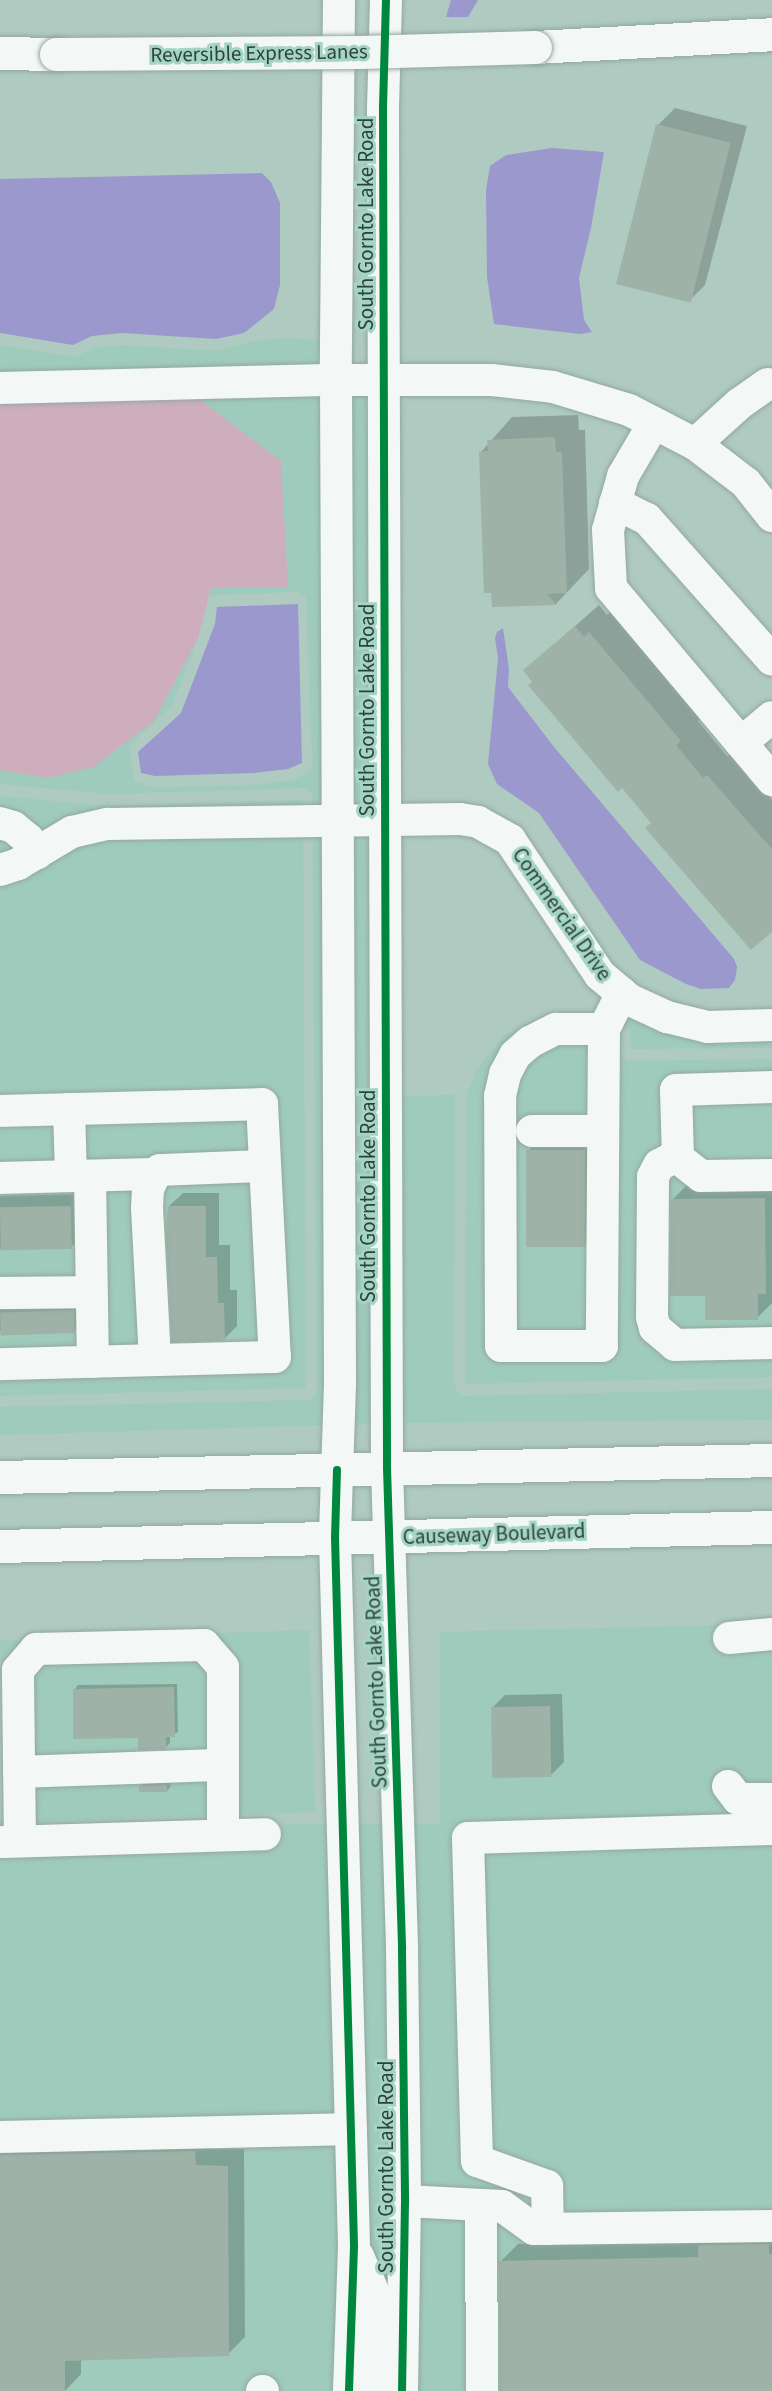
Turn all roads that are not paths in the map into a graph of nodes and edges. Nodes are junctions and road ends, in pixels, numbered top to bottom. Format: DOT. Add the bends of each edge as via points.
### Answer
graph roads {
  1 [pos="339,0"];
  2 [pos="386,0"];
  3 [pos="772,32"];
  4 [pos="0,53"];
  5 [pos="336,380"];
  6 [pos="385,380"];
  7 [pos="768,384"];
  8 [pos="0,388"];
  9 [pos="654,423"];
  10 [pos="695,444"];
  11 [pos="611,516"];
  12 [pos="772,516"];
  13 [pos="772,660"];
  14 [pos="772,717"];
  15 [pos="741,744"];
  16 [pos="772,780"];
  17 [pos="385,819"];
  18 [pos="338,820"];
  19 [pos="0,823"];
  20 [pos="37,853"];
  21 [pos="0,870"];
  22 [pos="621,993"];
  23 [pos="772,1025"];
  24 [pos="604,1029"];
  25 [pos="772,1087"];
  26 [pos="69,1109"];
  27 [pos="0,1111"];
  28 [pos="532,1131"];
  29 [pos="602,1131"];
  30 [pos="678,1155"];
  31 [pos="265,1166"];
  32 [pos="155,1174"];
  33 [pos="772,1175"];
  34 [pos="80,1176"];
  35 [pos="0,1178"];
  36 [pos="92,1292"];
  37 [pos="0,1293"];
  38 [pos="772,1344"];
  39 [pos="156,1360"];
  40 [pos="93,1362"];
  41 [pos="0,1364"];
  42 [pos="772,1460"];
  43 [pos="387,1468"];
  44 [pos="337,1470"];
  45 [pos="0,1477"];
  46 [pos="772,1527"];
  47 [pos="390,1537"];
  48 [pos="335,1538"];
  49 [pos="0,1546"];
  50 [pos="772,1634"];
  51 [pos="729,1638"];
  52 [pos="223,1765"];
  53 [pos="19,1772"];
  54 [pos="728,1786"];
  55 [pos="772,1799"];
  56 [pos="772,1829"];
  57 [pos="265,1834"];
  58 [pos="223,1835"];
  59 [pos="10,1841"];
  60 [pos="351,2129"];
  61 [pos="0,2137"];
  62 [pos="405,2201"];
  63 [pos="481,2205"];
  64 [pos="772,2226"];
  65 [pos="548,2229"];
  66 [pos="354,2247"];
  67 [pos="349,2391"];
  68 [pos="378,2391"];
  69 [pos="402,2391"];
  70 [pos="482,2391"];
  1 -- 5 [label="street, South Gornto Lake Road"];
  2 -- 6 [label="street, South Gornto Lake Road"];
  3 -- 4 [label="main road, Reversible Express Lanes, bridge" via="535,47 301,53"];
  5 -- 6 [label="street"];
  5 -- 8 [label="street"];
  5 -- 18 [label="street, South Gornto Lake Road"];
  6 -- 9 [label="street" via="491,380 553,387 629,410"];
  6 -- 17 [label="street, South Gornto Lake Road"];
  7 -- 10 [label="street"];
  9 -- 10 [label="street"];
  9 -- 11 [label="street" via="623,476"];
  10 -- 12 [label="street" via="746,483"];
  11 -- 13 [label="street" via="647,519"];
  11 -- 15 [label="street" via="610,588"];
  14 -- 15 [label="street"];
  15 -- 16 [label="street"];
  17 -- 18 [label="street, Commercial Drive"];
  17 -- 22 [label="street, Commercial Drive" via="478,822 510,840 600,975"];
  17 -- 43 [label="street, South Gornto Lake Road"];
  18 -- 20 [label="street, Commercial Drive" via="108,824 72,832"];
  18 -- 44 [label="street, South Gornto Lake Road"];
  19 -- 20 [label="street" via="28,839"];
  20 -- 21 [label="street, Commercial Drive"];
  22 -- 23 [label="street, Commercial Drive" via="667,1017 708,1027"];
  22 -- 24 [label="street"];
  24 -- 29 [label="street"];
  24 -- 29 [label="street" via="556,1029 515,1055 505,1074 500,1096 501,1346 602,1346"];
  25 -- 30 [label="street" via="676,1090"];
  26 -- 27 [label="street"];
  26 -- 31 [label="street" via="262,1104"];
  26 -- 34 [label="street"];
  28 -- 29 [label="street"];
  30 -- 33 [label="street" via="701,1176"];
  30 -- 38 [label="street" via="659,1165 653,1177 652,1317 656,1328 675,1345"];
  31 -- 32 [label="street" via="160,1170"];
  31 -- 39 [label="street" via="275,1357"];
  32 -- 34 [label="street"];
  32 -- 39 [label="street" via="148,1189 147,1208"];
  34 -- 35 [label="street"];
  34 -- 36 [label="street"];
  36 -- 37 [label="street"];
  36 -- 40 [label="street"];
  39 -- 40 [label="street"];
  40 -- 41 [label="street"];
  42 -- 43 [label="main road"];
  43 -- 44 [label="main road"];
  43 -- 47 [label="street, South Gornto Lake Road"];
  44 -- 45 [label="main road"];
  44 -- 48 [label="street, South Gornto Lake Road"];
  46 -- 47 [label="main road, Causeway Boulevard"];
  47 -- 48 [label="main road, Causeway Boulevard"];
  47 -- 62 [label="street, South Gornto Lake Road"];
  48 -- 49 [label="main road, Causeway Boulevard"];
  48 -- 60 [label="street, South Gornto Lake Road"];
  50 -- 51 [label="street"];
  52 -- 53 [label="street"];
  52 -- 53 [label="street" via="223,1667 204,1645 36,1649 18,1670"];
  52 -- 58 [label="street"];
  53 -- 59 [label="street"];
  54 -- 55 [label="street" via="738,1799"];
  56 -- 65 [label="street" via="468,1838 477,2162 547,2186"];
  57 -- 58 [label="street"];
  58 -- 59 [label="street"];
  60 -- 61 [label="street"];
  60 -- 66 [label="street, South Gornto Lake Road"];
  62 -- 63 [label="street"];
  62 -- 69 [label="street, South Gornto Lake Road"];
  63 -- 65 [label="street" via="502,2206 534,2229"];
  63 -- 70 [label="street"];
  64 -- 65 [label="street"];
  66 -- 67 [label="street, South Gornto Lake Road"];
  66 -- 68 [label="street" via="376,2298"];
}
